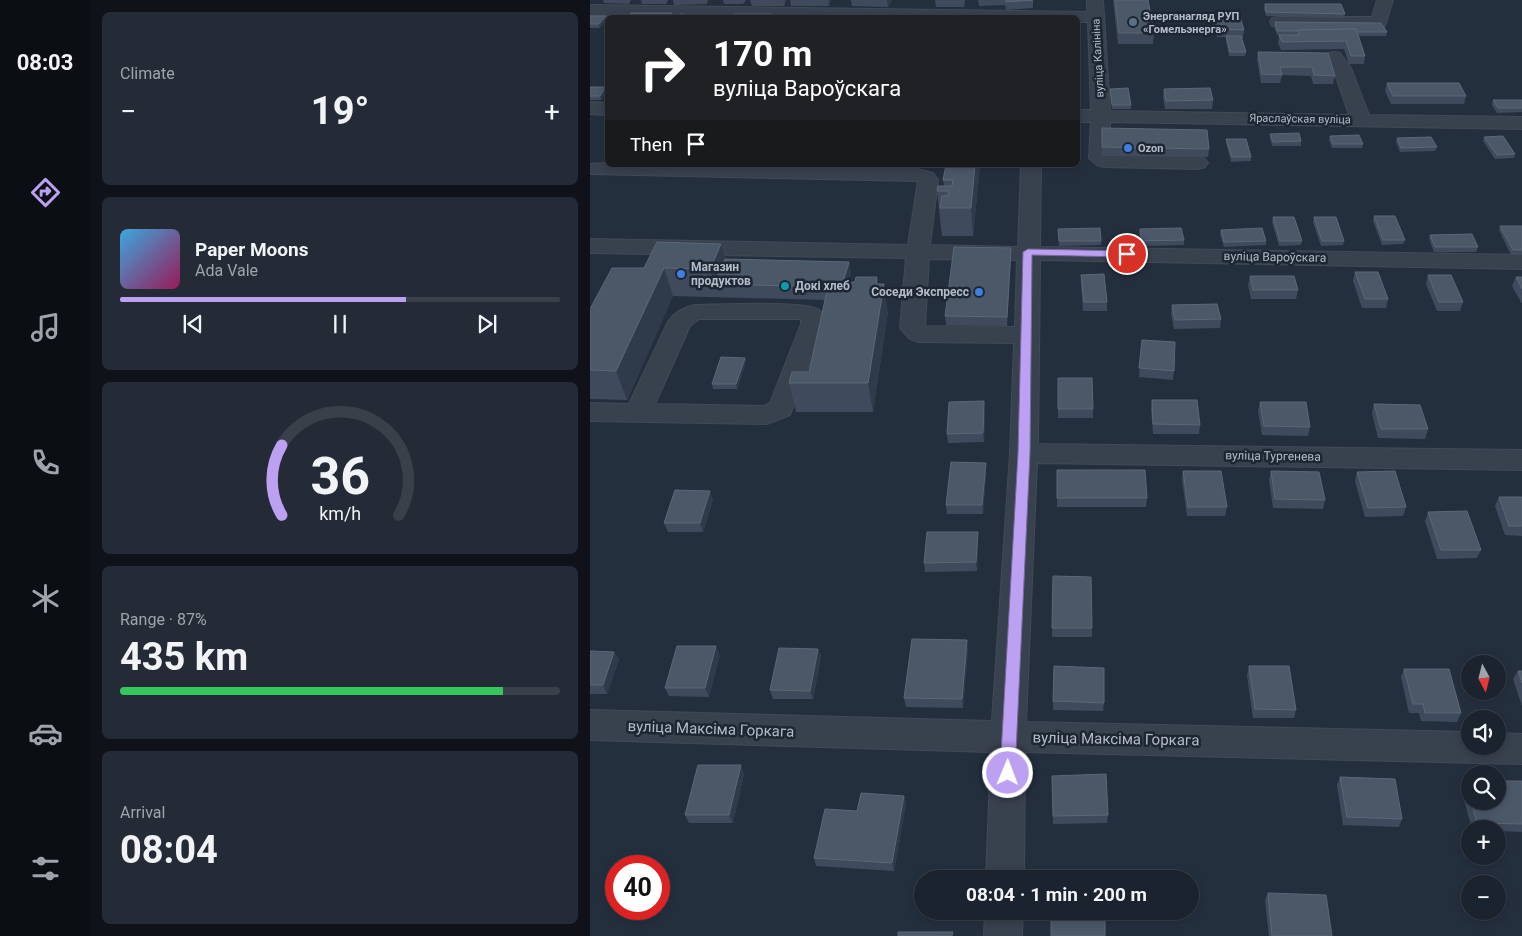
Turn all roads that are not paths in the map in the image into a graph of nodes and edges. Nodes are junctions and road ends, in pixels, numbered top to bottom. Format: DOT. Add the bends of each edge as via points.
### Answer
graph roads {
  1 [pos="1384,0"];
  2 [pos="1095,8"];
  3 [pos="590,10"];
  4 [pos="1278,22"];
  5 [pos="1334,57"];
  6 [pos="590,108"];
  7 [pos="605,109"];
  8 [pos="1080,116"];
  9 [pos="1101,116"];
  10 [pos="1361,120"];
  11 [pos="1522,123"];
  12 [pos="1198,163"];
  13 [pos="660,167"];
  14 [pos="1031,167"];
  15 [pos="590,246"];
  16 [pos="625,246"];
  17 [pos="760,248"];
  18 [pos="918,251"];
  19 [pos="1028,252"];
  20 [pos="1522,262"];
  21 [pos="612,271"];
  22 [pos="751,272"];
  23 [pos="1026,335"];
  24 [pos="590,412"];
  25 [pos="638,413"];
  26 [pos="1024,453"];
  27 [pos="1522,460"];
  28 [pos="590,725"];
  29 [pos="1008,737"];
  30 [pos="1522,749"];
  31 [pos="1005,870"];
  32 [pos="1004,920"];
  33 [pos="1003,936"];
  1 -- 4 [label="street" via="1379,22"];
  2 -- 3 [label="street"];
  2 -- 9 [label="street, вуліца Калініна"];
  5 -- 10 [label="street" via="1342,68"];
  6 -- 7 [label="street"];
  8 -- 9 [label="street, Яраслаўская вуліца"];
  9 -- 10 [label="street, Яраслаўская вуліца"];
  9 -- 12 [label="street, вуліца Калініна" via="1101,159"];
  10 -- 11 [label="street, Яраслаўская вуліца"];
  13 -- 18 [label="street" via="920,175 928,180"];
  14 -- 19 [label="street"];
  15 -- 16 [label="street, вуліца Вароўскага"];
  16 -- 17 [label="street, вуліца Вароўскага"];
  16 -- 21 [label="street"];
  17 -- 18 [label="street, вуліца Вароўскага"];
  17 -- 22 [label="street"];
  18 -- 19 [label="street, вуліца Вароўскага"];
  18 -- 23 [label="street" via="912,324 915,331 919,334"];
  19 -- 20 [label="street, вуліца Вароўскага"];
  19 -- 23 [label="street"];
  23 -- 26 [label="street"];
  24 -- 25 [label="street"];
  25 -- 25 [label="street" via="767,415 781,409 813,317 802,312 739,304 694,312 680,322"];
  26 -- 27 [label="street, вуліца Тургенева"];
  26 -- 29 [label="street"];
  28 -- 29 [label="street, вуліца Максіма Горкага"];
  29 -- 30 [label="street, вуліца Максіма Горкага"];
  29 -- 31 [label="street"];
  32 -- 33 [label="street"];
}
